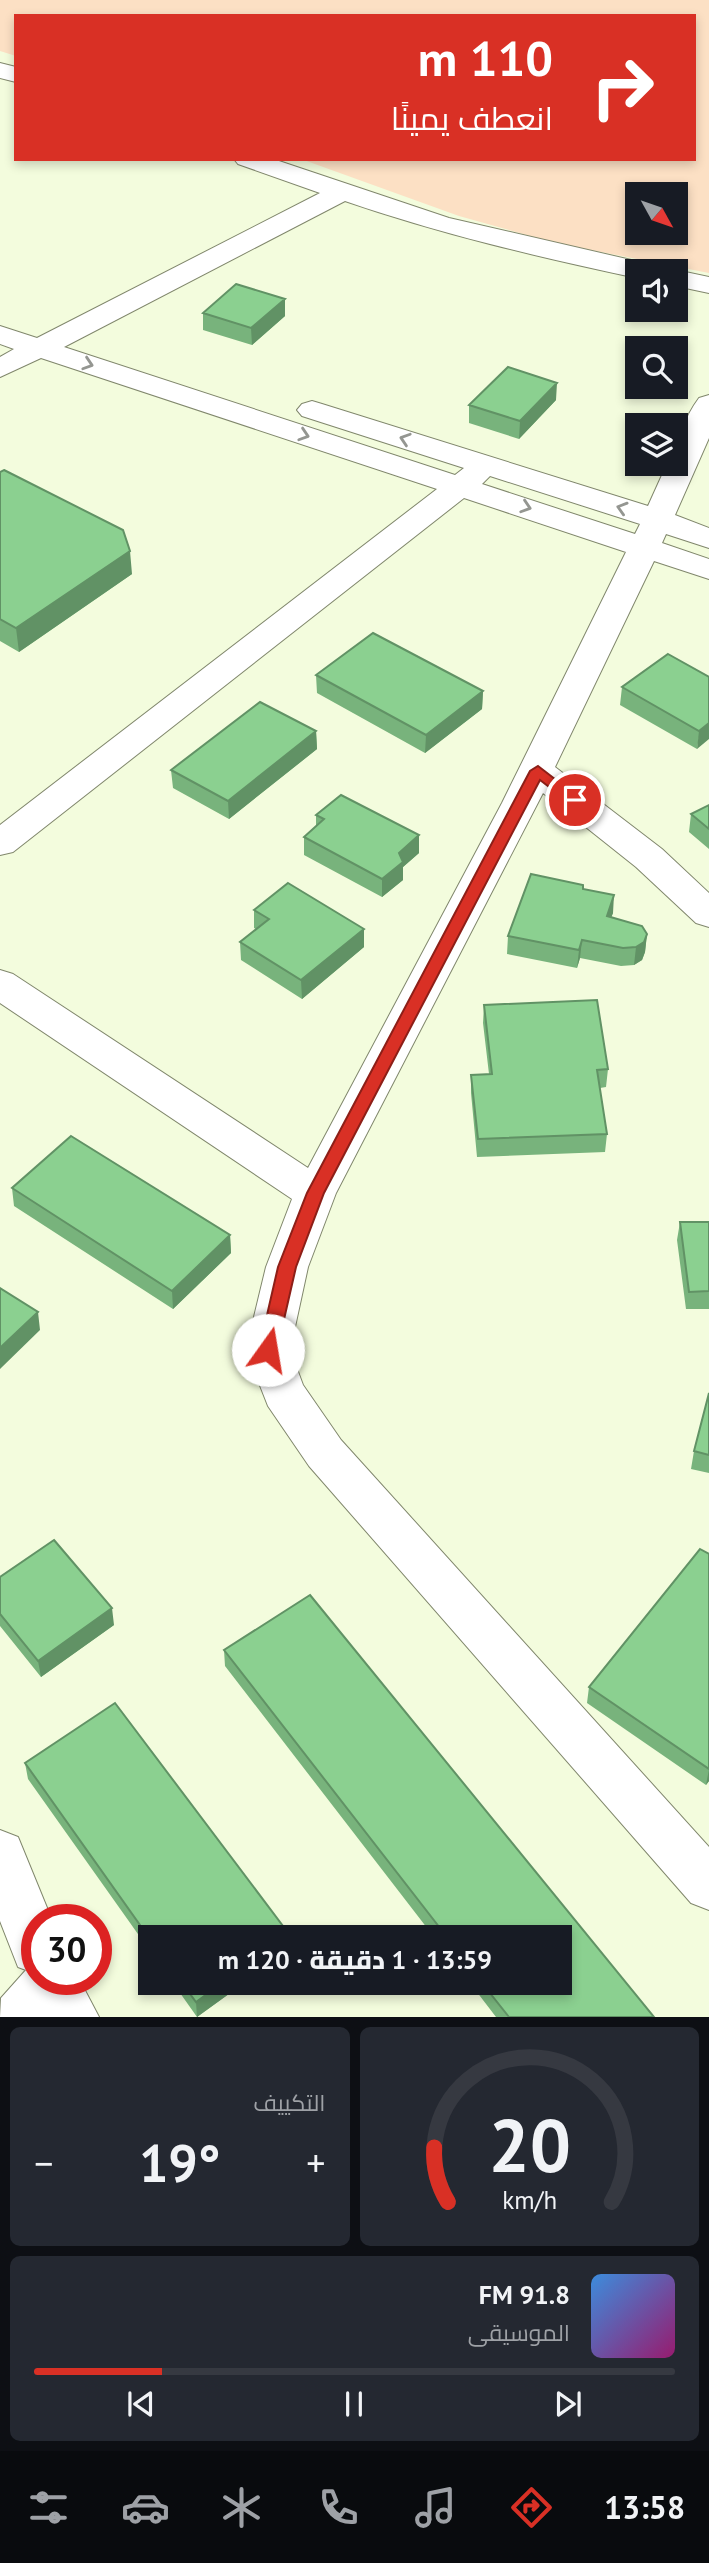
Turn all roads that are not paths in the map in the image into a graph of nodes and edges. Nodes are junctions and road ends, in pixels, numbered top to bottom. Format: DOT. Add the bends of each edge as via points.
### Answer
graph roads {
  1 [pos="252,161"];
  2 [pos="340,193"];
  3 [pos="625,267"];
  4 [pos="688,281"];
  5 [pos="709,285"];
  6 [pos="0,310"];
  7 [pos="71,333"];
  8 [pos="0,335"];
  9 [pos="40,348"];
  10 [pos="0,368"];
  11 [pos="709,404"];
  12 [pos="487,465"];
  13 [pos="461,486"];
  14 [pos="653,533"];
  15 [pos="709,540"];
  16 [pos="709,569"];
  17 [pos="538,771"];
  18 [pos="0,843"];
  19 [pos="709,914"];
  20 [pos="0,984"];
  21 [pos="315,1193"];
  22 [pos="0,1854"];
  23 [pos="709,1885"];
  24 [pos="21,1916"];
  1 -- 2 [label="street"];
  2 -- 3 [label="street" via="507,243"];
  2 -- 7 [label="street"];
  4 -- 5 [label="street"];
  6 -- 7 [label="street"];
  7 -- 9 [label="street"];
  12 -- 7 [label="street, one-way"];
  8 -- 9 [label="street"];
  9 -- 10 [label="street"];
  9 -- 13 [label="street, one-way"];
  11 -- 14 [label="street"];
  12 -- 13 [label="street"];
  14 -- 12 [label="street, one-way"];
  13 -- 14 [label="street, one-way"];
  13 -- 18 [label="street"];
  14 -- 15 [label="street"];
  14 -- 16 [label="street"];
  14 -- 17 [label="street"];
  17 -- 19 [label="street" via="649,858"];
  17 -- 21 [label="street"];
  20 -- 21 [label="street"];
  21 -- 23 [label="street" via="287,1267 268,1350 284,1393 325,1453"];
  22 -- 24 [label="street"];
}
